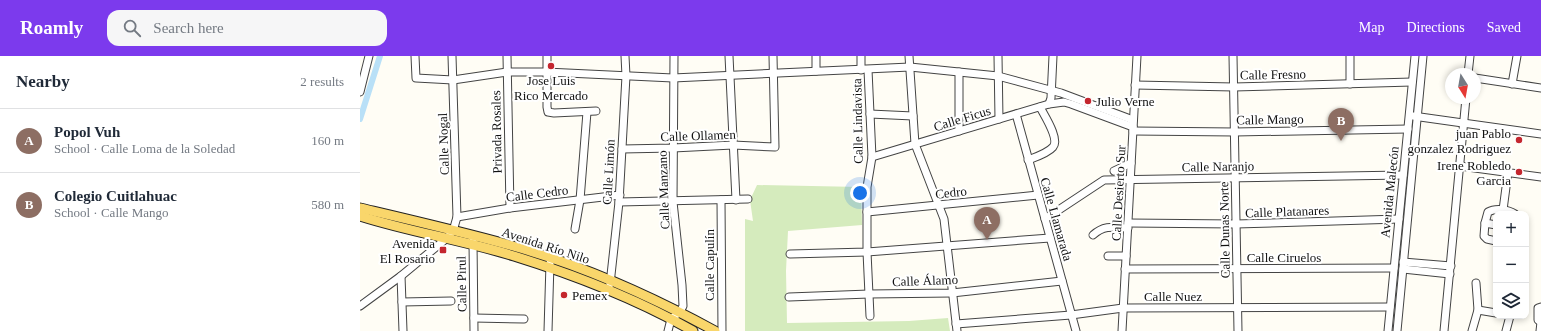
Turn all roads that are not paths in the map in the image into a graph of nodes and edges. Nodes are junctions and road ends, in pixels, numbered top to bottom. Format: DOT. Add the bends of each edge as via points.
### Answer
graph roads {
  1 [pos="369,56"];
  2 [pos="415,56"];
  3 [pos="452,56"];
  4 [pos="507,56"];
  5 [pos="546,56"];
  6 [pos="626,56"];
  7 [pos="674,56"];
  8 [pos="729,56"];
  9 [pos="773,56"];
  10 [pos="816,56"];
  11 [pos="861,56"];
  12 [pos="909,56"];
  13 [pos="998,56"];
  14 [pos="1053,56"];
  15 [pos="1137,56"];
  16 [pos="1233,56"];
  17 [pos="1350,56"];
  18 [pos="1415,56"];
  19 [pos="1423,56"];
  20 [pos="1470,56"];
  21 [pos="1517,56"];
  22 [pos="910,67"];
  23 [pos="1469,68"];
  24 [pos="865,70"];
  25 [pos="816,71"];
  26 [pos="507,72"];
  27 [pos="546,72"];
  28 [pos="959,72"];
  29 [pos="774,74"];
  30 [pos="730,75"];
  31 [pos="626,76"];
  32 [pos="998,76"];
  33 [pos="673,78"];
  34 [pos="1481,79"];
  35 [pos="453,80"];
  36 [pos="1412,82"];
  37 [pos="1350,84"];
  38 [pos="1512,84"];
  39 [pos="1135,85"];
  40 [pos="1234,87"];
  41 [pos="1541,88"];
  42 [pos="1052,90"];
  43 [pos="360,92"];
  44 [pos="1049,104"];
  45 [pos="1466,104"];
  46 [pos="1040,107"];
  47 [pos="596,111"];
  48 [pos="587,112"];
  49 [pos="870,114"];
  50 [pos="1016,114"];
  51 [pos="913,116"];
  52 [pos="1409,116"];
  53 [pos="1418,117"];
  54 [pos="998,120"];
  55 [pos="1464,123"];
  56 [pos="1133,126"];
  57 [pos="1408,129"];
  58 [pos="959,131"];
  59 [pos="1234,132"];
  60 [pos="1541,134"];
  61 [pos="915,144"];
  62 [pos="733,145"];
  63 [pos="673,148"];
  64 [pos="622,149"];
  65 [pos="872,158"];
  66 [pos="1028,160"];
  67 [pos="1131,163"];
  68 [pos="1460,166"];
  69 [pos="1114,171"];
  70 [pos="1508,172"];
  71 [pos="1403,175"];
  72 [pos="1541,177"];
  73 [pos="1235,178"];
  74 [pos="1130,179"];
  75 [pos="1038,195"];
  76 [pos="619,199"];
  77 [pos="748,199"];
  78 [pos="580,200"];
  79 [pos="721,200"];
  80 [pos="736,200"];
  81 [pos="673,202"];
  82 [pos="938,206"];
  83 [pos="360,208"];
  84 [pos="510,208"];
  85 [pos="1503,210"];
  86 [pos="1506,211"];
  87 [pos="867,212"];
  88 [pos="360,216"];
  89 [pos="457,217"];
  90 [pos="1045,219"];
  91 [pos="1399,219"];
  92 [pos="1485,223"];
  93 [pos="1236,224"];
  94 [pos="1493,224"];
  95 [pos="1128,226"];
  96 [pos="575,229"];
  97 [pos="450,234"];
  98 [pos="1093,235"];
  99 [pos="1050,238"];
  100 [pos="1493,240"];
  101 [pos="473,241"];
  102 [pos="947,246"];
  103 [pos="867,252"];
  104 [pos="790,254"];
  105 [pos="1108,256"];
  106 [pos="1126,256"];
  107 [pos="550,258"];
  108 [pos="1403,266"];
  109 [pos="550,268"];
  110 [pos="1394,268"];
  111 [pos="1125,269"];
  112 [pos="1237,269"];
  113 [pos="1451,270"];
  114 [pos="401,276"];
  115 [pos="611,280"];
  116 [pos="1062,281"];
  117 [pos="1476,283"];
  118 [pos="608,290"];
  119 [pos="952,293"];
  120 [pos="869,294"];
  121 [pos="789,297"];
  122 [pos="451,301"];
  123 [pos="402,302"];
  124 [pos="360,306"];
  125 [pos="1390,307"];
  126 [pos="1541,307"];
  127 [pos="1123,308"];
  128 [pos="1238,308"];
  129 [pos="1478,310"];
  130 [pos="680,312"];
  131 [pos="1493,312"];
  132 [pos="1071,315"];
  133 [pos="870,316"];
  134 [pos="474,318"];
  135 [pos="524,318"];
  136 [pos="672,319"];
  137 [pos="1509,319"];
  138 [pos="1541,322"];
  139 [pos="957,328"];
  140 [pos="403,331"];
  141 [pos="474,331"];
  142 [pos="548,331"];
  143 [pos="668,331"];
  144 [pos="693,331"];
  145 [pos="715,331"];
  146 [pos="722,331"];
  147 [pos="1076,331"];
  148 [pos="1122,331"];
  149 [pos="1238,331"];
  150 [pos="1388,331"];
  151 [pos="1397,331"];
  152 [pos="1444,331"];
  153 [pos="1472,331"];
  154 [pos="1506,331"];
  155 [pos="1540,331"];
  1 -- 43 [label="street"];
  2 -- 35 [label="street" via="416,78"];
  3 -- 35 [label="street, Calle Nogal"];
  4 -- 26 [label="street, Privada Rosales"];
  5 -- 27 [label="street"];
  6 -- 31 [label="street, Calle Limón"];
  7 -- 33 [label="street, Calle Manzano"];
  8 -- 30 [label="street"];
  9 -- 29 [label="street"];
  10 -- 25 [label="street"];
  11 -- 24 [label="street"];
  12 -- 22 [label="street"];
  13 -- 32 [label="street"];
  14 -- 42 [label="street"];
  15 -- 39 [label="street, Calle Desierto Sur"];
  16 -- 40 [label="street, Calle Dunas Norte"];
  17 -- 37 [label="street"];
  18 -- 36 [label="street, Avenida Malecón"];
  19 -- 53 [label="street, Avenida Malecón"];
  20 -- 23 [label="street"];
  21 -- 38 [label="street"];
  22 -- 24 [label="street"];
  22 -- 28 [label="street"];
  22 -- 51 [label="street"];
  24 -- 25 [label="street"];
  24 -- 49 [label="street, Calle Lindavista"];
  25 -- 29 [label="street"];
  26 -- 27 [label="street"];
  26 -- 35 [label="street"];
  26 -- 84 [label="street, Privada Rosales"];
  27 -- 31 [label="street"];
  27 -- 48 [label="street" via="548,112"];
  28 -- 32 [label="street"];
  28 -- 58 [label="street"];
  29 -- 30 [label="street"];
  29 -- 62 [label="street, Calle Ollamen" via="775,147"];
  30 -- 33 [label="street"];
  30 -- 62 [label="street"];
  31 -- 33 [label="street"];
  31 -- 64 [label="street, Calle Limón"];
  32 -- 42 [label="street"];
  32 -- 54 [label="street"];
  33 -- 63 [label="street, Calle Manzano"];
  34 -- 38 [label="street"];
  35 -- 89 [label="street, Calle Nogal"];
  36 -- 37 [label="street, Calle Fresno"];
  36 -- 52 [label="street, Avenida Malecón"];
  37 -- 40 [label="street, Calle Fresno"];
  38 -- 41 [label="street"];
  39 -- 40 [label="street, Calle Fresno"];
  39 -- 56 [label="street, Calle Desierto Sur"];
  40 -- 59 [label="street, Calle Dunas Norte"];
  42 -- 44 [label="street"];
  42 -- 56 [label="street"];
  44 -- 46 [label="street, Calle Ficus"];
  44 -- 56 [label="street, Calle Ficus" via="1071,104"];
  45 -- 55 [label="street"];
  46 -- 50 [label="street, Calle Ficus"];
  46 -- 66 [label="street" via="1055,137 1055,143 1051,149"];
  47 -- 48 [label="street"];
  48 -- 78 [label="street"];
  49 -- 51 [label="street"];
  49 -- 65 [label="street, Calle Lindavista"];
  50 -- 54 [label="street, Calle Ficus"];
  50 -- 66 [label="street, Calle Llamarada"];
  51 -- 61 [label="street"];
  52 -- 53 [label="street"];
  52 -- 57 [label="street, Avenida Malecón"];
  53 -- 55 [label="street"];
  53 -- 108 [label="street, Avenida Malecón"];
  54 -- 58 [label="street, Calle Ficus"];
  55 -- 60 [label="street"];
  55 -- 68 [label="street"];
  56 -- 59 [label="street, Calle Mango"];
  56 -- 67 [label="street, Calle Desierto Sur"];
  57 -- 59 [label="street, Calle Mango"];
  57 -- 71 [label="street, Avenida Malecón"];
  58 -- 61 [label="street, Calle Ficus"];
  59 -- 73 [label="street, Calle Dunas Norte"];
  61 -- 65 [label="street, Calle Ficus"];
  61 -- 82 [label="street"];
  62 -- 63 [label="street, Calle Ollamen"];
  62 -- 80 [label="street"];
  63 -- 64 [label="street, Calle Ollamen"];
  63 -- 81 [label="street, Calle Manzano"];
  64 -- 76 [label="street, Calle Limón"];
  65 -- 87 [label="street, Calle Lindavista" via="867,187"];
  66 -- 75 [label="street, Calle Llamarada"];
  67 -- 69 [label="street"];
  67 -- 74 [label="street, Calle Desierto Sur"];
  68 -- 70 [label="street"];
  68 -- 113 [label="street"];
  70 -- 72 [label="street"];
  70 -- 85 [label="street"];
  71 -- 73 [label="street, Calle Naranjo"];
  71 -- 91 [label="street, Avenida Malecón"];
  73 -- 74 [label="street, Calle Naranjo"];
  73 -- 93 [label="street, Calle Dunas Norte"];
  74 -- 90 [label="street, Calle Naranjo" via="1104,180"];
  74 -- 95 [label="street, Calle Desierto Sur"];
  75 -- 82 [label="street, Cedro"];
  75 -- 90 [label="street, Calle Llamarada"];
  76 -- 78 [label="street, Calle Cedro"];
  76 -- 81 [label="street, Calle Cedro"];
  76 -- 115 [label="street, Calle Limón"];
  77 -- 80 [label="street, Calle Cedro"];
  78 -- 84 [label="street, Calle Cedro"];
  78 -- 96 [label="street"];
  79 -- 80 [label="street, Calle Cedro"];
  79 -- 81 [label="street, Calle Cedro"];
  79 -- 146 [label="street, Calle Capulín"];
  81 -- 130 [label="street, Calle Manzano" via="682,285 683,306"];
  82 -- 87 [label="street, Cedro"];
  82 -- 102 [label="street" via="944,219"];
  83 -- 97 [label="main road, Avenida Río Nilo"];
  84 -- 89 [label="street, Calle Cedro"];
  85 -- 86 [label="street"];
  85 -- 92 [label="street" via="1489,211"];
  87 -- 103 [label="street, Calle Lindavista"];
  88 -- 97 [label="main road, Avenida Río Nilo"];
  89 -- 97 [label="street, Calle Nogal"];
  90 -- 99 [label="street, Calle Llamarada"];
  91 -- 93 [label="street, Calle Platanares"];
  91 -- 110 [label="street, Avenida Malecón"];
  92 -- 94 [label="street"];
  92 -- 100 [label="street" via="1484,238"];
  93 -- 95 [label="street, Calle Platanares"];
  93 -- 112 [label="street, Calle Dunas Norte"];
  95 -- 98 [label="street, Calle Platanares" via="1102,228"];
  95 -- 106 [label="street, Calle Desierto Sur"];
  97 -- 101 [label="main road, Avenida Río Nilo"];
  97 -- 114 [label="street"];
  99 -- 102 [label="street"];
  99 -- 116 [label="street, Calle Llamarada"];
  101 -- 107 [label="main road, Avenida Río Nilo" via="514,246"];
  101 -- 109 [label="main road, Avenida Río Nilo"];
  101 -- 134 [label="street, Calle Pirul"];
  102 -- 103 [label="street"];
  102 -- 119 [label="street"];
  103 -- 104 [label="street"];
  103 -- 120 [label="street, Calle Lindavista"];
  105 -- 106 [label="street"];
  106 -- 111 [label="street, Calle Desierto Sur"];
  107 -- 109 [label="street"];
  107 -- 115 [label="main road, Avenida Río Nilo"];
  108 -- 113 [label="street"];
  108 -- 151 [label="street, Avenida Malecón"];
  109 -- 118 [label="main road, Avenida Río Nilo"];
  109 -- 142 [label="street"];
  110 -- 112 [label="street, Calle Ciruelos"];
  110 -- 125 [label="street, Avenida Malecón"];
  111 -- 112 [label="street, Calle Ciruelos"];
  111 -- 127 [label="street, Calle Desierto Sur"];
  112 -- 128 [label="street, Calle Dunas Norte"];
  113 -- 152 [label="street"];
  114 -- 123 [label="street"];
  114 -- 124 [label="street"];
  115 -- 118 [label="street, Calle Limón"];
  115 -- 130 [label="main road, Avenida Río Nilo"];
  116 -- 119 [label="street, Calle Álamo"];
  116 -- 132 [label="street, Calle Llamarada"];
  117 -- 129 [label="street"];
  118 -- 136 [label="main road, Avenida Río Nilo"];
  119 -- 120 [label="street, Calle Álamo"];
  119 -- 139 [label="street"];
  120 -- 121 [label="street, Calle Álamo"];
  120 -- 133 [label="street, Calle Lindavista"];
  122 -- 123 [label="street"];
  123 -- 140 [label="street"];
  125 -- 128 [label="street, Calle Nuez"];
  125 -- 150 [label="street, Avenida Malecón"];
  126 -- 138 [label="street" via="1538,308 1538,320"];
  127 -- 128 [label="street, Calle Nuez"];
  127 -- 132 [label="street, Calle Nuez"];
  127 -- 148 [label="street, Calle Desierto Sur"];
  128 -- 149 [label="street, Calle Dunas Norte"];
  129 -- 131 [label="street"];
  129 -- 153 [label="street"];
  130 -- 136 [label="street"];
  130 -- 145 [label="main road, Avenida Río Nilo"];
  132 -- 139 [label="street, Calle Nuez"];
  132 -- 147 [label="street, Calle Llamarada"];
  134 -- 135 [label="street"];
  134 -- 141 [label="street, Calle Pirul"];
  136 -- 143 [label="street"];
  136 -- 144 [label="main road, Avenida Río Nilo"];
  137 -- 154 [label="street"];
  138 -- 155 [label="street"];
}
